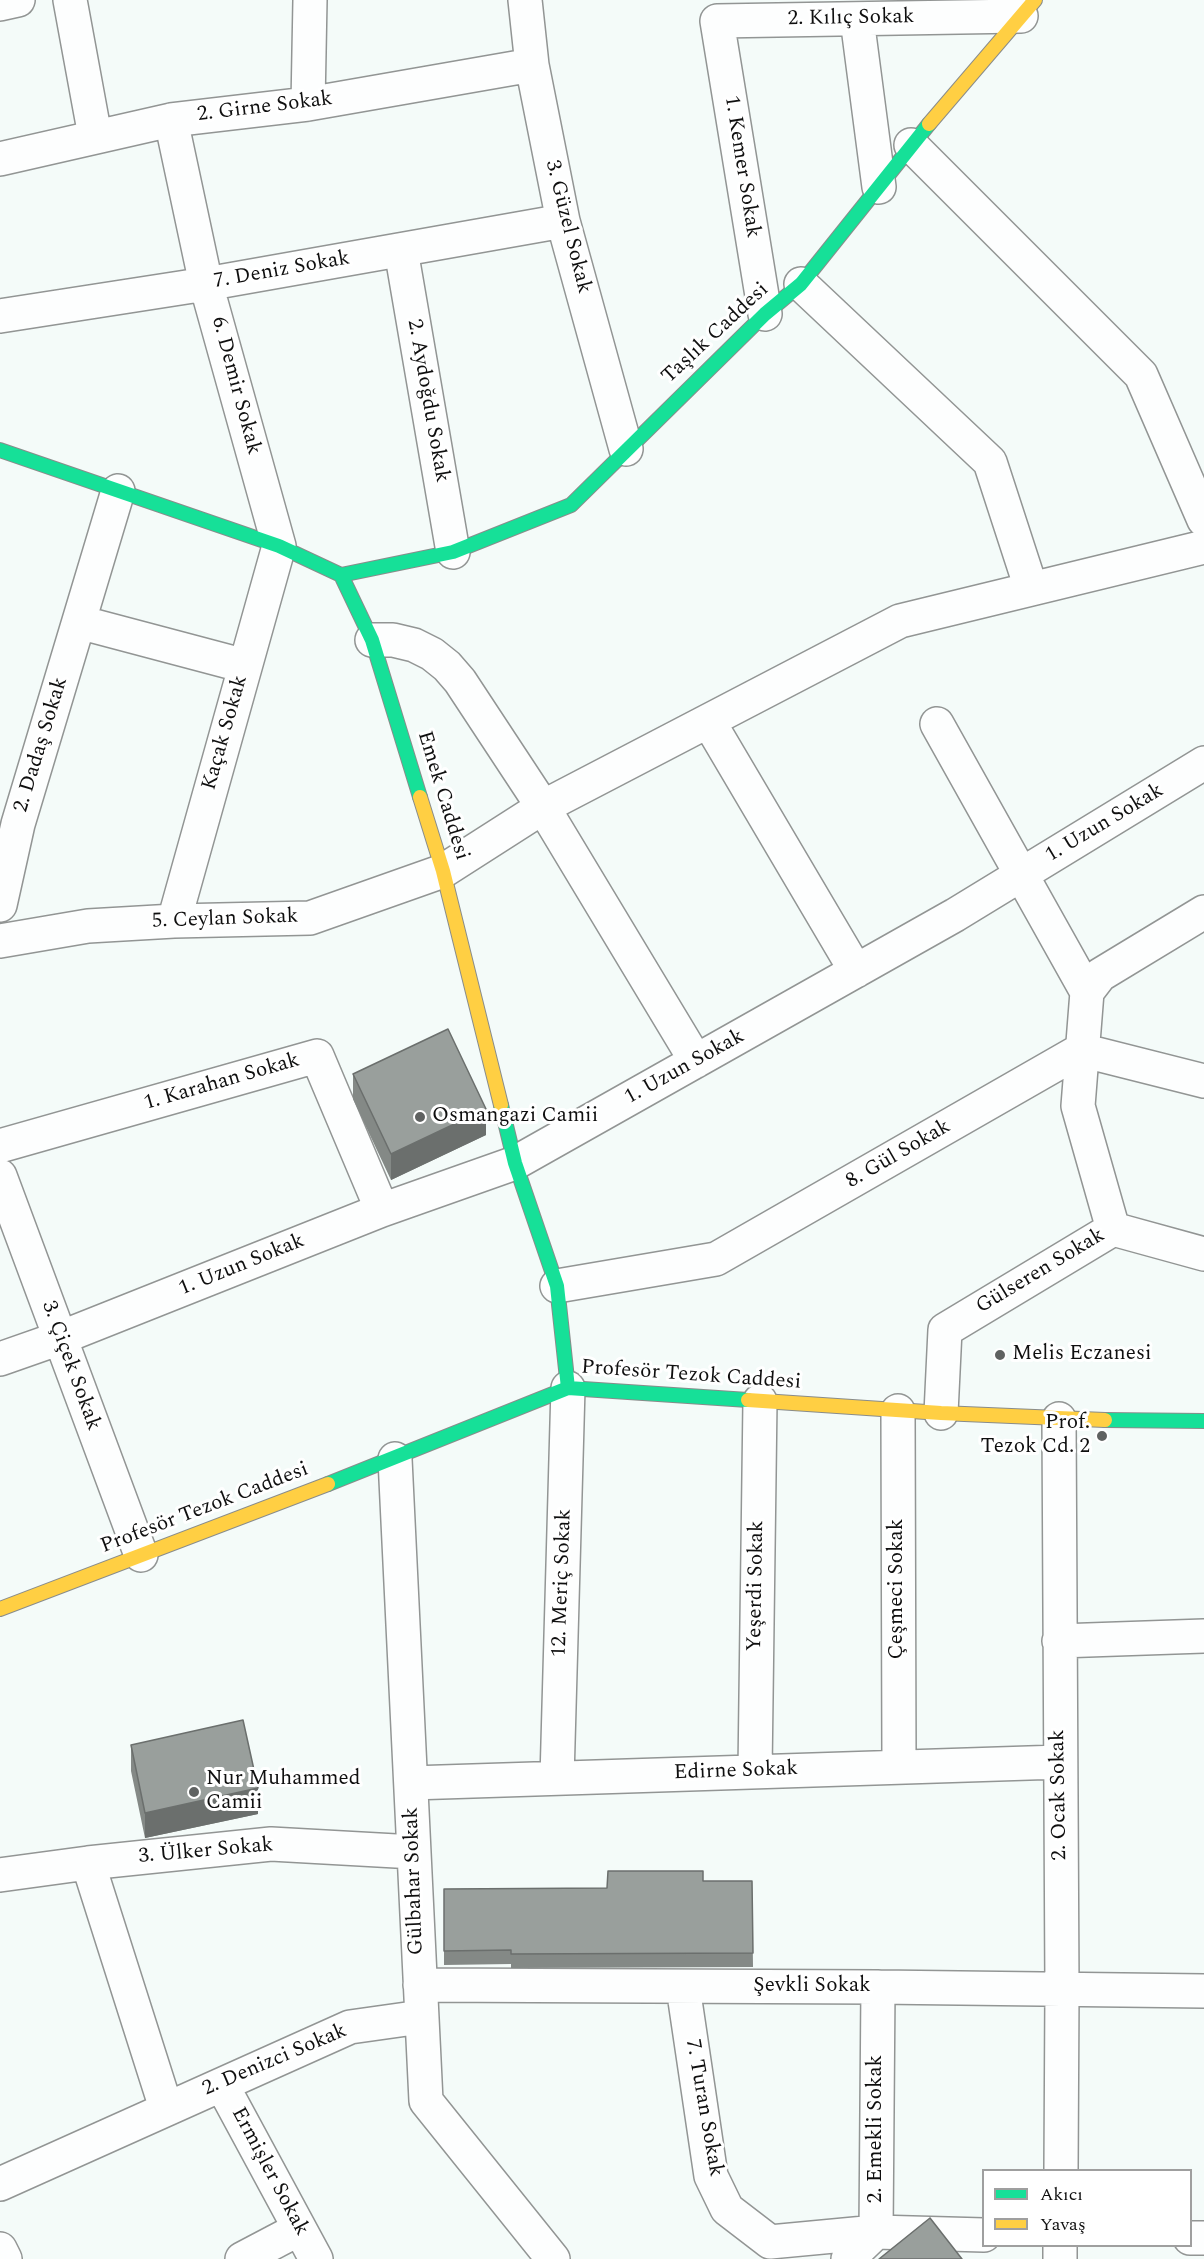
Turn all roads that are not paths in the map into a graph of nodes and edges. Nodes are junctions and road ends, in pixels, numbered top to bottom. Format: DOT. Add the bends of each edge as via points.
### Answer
graph roads {
  1 [pos="18,0"];
  2 [pos="70,0"];
  3 [pos="310,0"];
  4 [pos="525,0"];
  5 [pos="0,4"];
  6 [pos="1028,8"];
  7 [pos="857,19"];
  8 [pos="717,21"];
  9 [pos="532,65"];
  10 [pos="308,104"];
  11 [pos="171,120"];
  12 [pos="95,136"];
  13 [pos="911,145"];
  14 [pos="0,159"];
  15 [pos="879,187"];
  16 [pos="563,221"];
  17 [pos="401,250"];
  18 [pos="206,284"];
  19 [pos="801,284"];
  20 [pos="765,314"];
  21 [pos="0,316"];
  22 [pos="626,449"];
  23 [pos="0,450"];
  24 [pos="118,491"];
  25 [pos="1204,520"];
  26 [pos="279,546"];
  27 [pos="1204,547"];
  28 [pos="453,552"];
  29 [pos="341,575"];
  30 [pos="1031,588"];
  31 [pos="79,622"];
  32 [pos="372,640"];
  33 [pos="245,666"];
  34 [pos="709,722"];
  35 [pos="937,724"];
  36 [pos="1204,763"];
  37 [pos="543,807"];
  38 [pos="9,822"];
  39 [pos="443,871"];
  40 [pos="1021,875"];
  41 [pos="0,905"];
  42 [pos="1204,912"];
  43 [pos="174,921"];
  44 [pos="0,941"];
  45 [pos="856,971"];
  46 [pos="1086,992"];
  47 [pos="1081,1050"];
  48 [pos="696,1061"];
  49 [pos="1204,1080"];
  50 [pos="0,1146"];
  51 [pos="515,1163"];
  52 [pos="0,1176"];
  53 [pos="382,1210"];
  54 [pos="1113,1228"];
  55 [pos="1204,1254"];
  56 [pos="557,1286"];
  57 [pos="60,1338"];
  58 [pos="0,1359"];
  59 [pos="568,1388"];
  60 [pos="760,1401"];
  61 [pos="898,1411"];
  62 [pos="941,1413"];
  63 [pos="1059,1419"];
  64 [pos="1204,1421"];
  65 [pos="395,1459"];
  66 [pos="141,1555"];
  67 [pos="0,1609"];
  68 [pos="1204,1636"];
  69 [pos="1059,1641"];
  70 [pos="1060,1761"];
  71 [pos="898,1767"];
  72 [pos="754,1771"];
  73 [pos="557,1778"];
  74 [pos="411,1783"];
  75 [pos="414,1852"];
  76 [pos="88,1863"];
  77 [pos="0,1875"];
  78 [pos="420,1985"];
  79 [pos="683,1987"];
  80 [pos="878,1987"];
  81 [pos="1062,1990"];
  82 [pos="1204,1991"];
  83 [pos="421,2017"];
  84 [pos="222,2085"];
  85 [pos="166,2108"];
  86 [pos="1061,2169"];
  87 [pos="0,2184"];
  88 [pos="299,2229"];
  89 [pos="876,2232"];
  90 [pos="982,2235"];
  91 [pos="0,2249"];
  92 [pos="760,2251"];
  93 [pos="5,2259"];
  94 [pos="242,2259"];
  95 [pos="316,2259"];
  96 [pos="553,2259"];
  97 [pos="848,2259"];
  1 -- 5 [label="street"];
  2 -- 12 [label="street"];
  3 -- 10 [label="street"];
  4 -- 9 [label="street, 3. Güzel Sokak"];
  6 -- 7 [label="street, 2. Kılıç Sokak"];
  6 -- 13 [label="street, Taşlık Caddesi"];
  7 -- 8 [label="street, 2. Kılıç Sokak"];
  7 -- 15 [label="street"];
  8 -- 20 [label="street, 1. Kemer Sokak"];
  9 -- 10 [label="street, 2. Girne Sokak"];
  9 -- 16 [label="street, 3. Güzel Sokak"];
  10 -- 11 [label="street, 2. Girne Sokak"];
  11 -- 12 [label="street, 2. Girne Sokak"];
  11 -- 18 [label="street, 6. Demir Sokak"];
  12 -- 14 [label="street, 2. Girne Sokak"];
  13 -- 15 [label="street, Taşlık Caddesi"];
  13 -- 25 [label="street" via="1142,375"];
  15 -- 19 [label="street, Taşlık Caddesi"];
  16 -- 17 [label="street, 7. Deniz Sokak"];
  16 -- 22 [label="street, 3. Güzel Sokak"];
  17 -- 18 [label="street, 7. Deniz Sokak"];
  17 -- 28 [label="street, 2. Aydoğdu Sokak"];
  18 -- 21 [label="street, 7. Deniz Sokak"];
  18 -- 26 [label="street, 6. Demir Sokak"];
  19 -- 20 [label="street, Taşlık Caddesi"];
  19 -- 30 [label="street" via="990,462"];
  20 -- 22 [label="street, Taşlık Caddesi"];
  22 -- 28 [label="street, Taşlık Caddesi" via="571,505"];
  23 -- 24 [label="street"];
  24 -- 26 [label="street"];
  24 -- 31 [label="street, 2. Dadaş Sokak"];
  26 -- 29 [label="street"];
  26 -- 33 [label="street, Kaçak Sokak"];
  27 -- 30 [label="street, 5. Ceylan Sokak"];
  28 -- 29 [label="street, Taşlık Caddesi"];
  29 -- 32 [label="street, Emek Caddesi"];
  30 -- 34 [label="street, 5. Ceylan Sokak" via="900,621"];
  31 -- 33 [label="street"];
  31 -- 38 [label="street, 2. Dadaş Sokak"];
  32 -- 37 [label="street" via="414,645 447,666"];
  32 -- 39 [label="street, Emek Caddesi"];
  33 -- 43 [label="street, Kaçak Sokak"];
  34 -- 37 [label="street, 5. Ceylan Sokak"];
  34 -- 45 [label="street"];
  35 -- 40 [label="street"];
  36 -- 40 [label="street, 1. Uzun Sokak"];
  37 -- 39 [label="street, 5. Ceylan Sokak"];
  37 -- 48 [label="street"];
  38 -- 41 [label="street, 2. Dadaş Sokak"];
  39 -- 43 [label="street, 5. Ceylan Sokak" via="310,918"];
  39 -- 51 [label="street, Emek Caddesi"];
  40 -- 45 [label="street, 1. Uzun Sokak"];
  40 -- 46 [label="street"];
  42 -- 46 [label="street" via="1100,975"];
  43 -- 44 [label="street, 5. Ceylan Sokak" via="88,926"];
  45 -- 48 [label="street, 1. Uzun Sokak"];
  46 -- 47 [label="street, Gülseren Sokak"];
  47 -- 49 [label="street"];
  47 -- 54 [label="street, Gülseren Sokak" via="1078,1106"];
  47 -- 56 [label="street, 8. Gül Sokak" via="717,1259"];
  48 -- 51 [label="street, 1. Uzun Sokak"];
  50 -- 53 [label="street, 1. Karahan Sokak" via="317,1056"];
  51 -- 53 [label="street, 1. Uzun Sokak"];
  51 -- 56 [label="street, Emek Caddesi"];
  52 -- 57 [label="street, 3. Çiçek Sokak"];
  53 -- 57 [label="street, 1. Uzun Sokak"];
  54 -- 55 [label="street"];
  54 -- 62 [label="street, Gülseren Sokak" via="945,1330"];
  56 -- 59 [label="street, Emek Caddesi"];
  57 -- 58 [label="street, 1. Uzun Sokak"];
  57 -- 66 [label="street, 3. Çiçek Sokak"];
  59 -- 60 [label="street, Profesör Tezok Caddesi"];
  59 -- 65 [label="street, Profesör Tezok Caddesi"];
  59 -- 73 [label="street, 12. Meriç Sokak"];
  60 -- 61 [label="street, Profesör Tezok Caddesi"];
  60 -- 72 [label="street, Yeşerdi Sokak"];
  61 -- 62 [label="street, Profesör Tezok Caddesi"];
  61 -- 71 [label="street, Çeşmeci Sokak"];
  62 -- 63 [label="street, Profesör Tezok Caddesi"];
  63 -- 64 [label="street, Profesör Tezok Caddesi"];
  63 -- 69 [label="street, 2. Ocak Sokak"];
  65 -- 66 [label="street, Profesör Tezok Caddesi"];
  65 -- 74 [label="street, Gülbahar Sokak"];
  66 -- 67 [label="street, Profesör Tezok Caddesi"];
  68 -- 69 [label="street"];
  69 -- 70 [label="street, 2. Ocak Sokak"];
  70 -- 71 [label="street, Edirne Sokak"];
  70 -- 81 [label="street, 2. Ocak Sokak"];
  71 -- 72 [label="street, Edirne Sokak"];
  72 -- 73 [label="street, Edirne Sokak"];
  73 -- 74 [label="street, Edirne Sokak"];
  74 -- 75 [label="street, Gülbahar Sokak"];
  75 -- 76 [label="street, 3. Ülker Sokak" via="271,1845"];
  75 -- 78 [label="street, Gülbahar Sokak"];
  76 -- 77 [label="street, 3. Ülker Sokak"];
  76 -- 85 [label="street"];
  78 -- 79 [label="street, Şevkli Sokak"];
  78 -- 83 [label="street, Gülbahar Sokak"];
  79 -- 80 [label="street, Şevkli Sokak"];
  79 -- 92 [label="street, 7. Turan Sokak" via="711,2176 727,2209"];
  80 -- 81 [label="street, Şevkli Sokak"];
  80 -- 89 [label="street, 2. Emekli Sokak"];
  81 -- 82 [label="street, Şevkli Sokak"];
  81 -- 86 [label="street, 2. Ocak Sokak"];
  83 -- 84 [label="street, 2. Denizci Sokak" via="350,2027"];
  83 -- 96 [label="street, Gülbahar Sokak" via="426,2101"];
  84 -- 85 [label="street, 2. Denizci Sokak"];
  84 -- 88 [label="street, Ermişler Sokak"];
  85 -- 87 [label="street, 2. Denizci Sokak"];
  88 -- 94 [label="street"];
  88 -- 95 [label="street, Ermişler Sokak"];
  89 -- 90 [label="street, 7. Turan Sokak"];
  89 -- 92 [label="street, 7. Turan Sokak"];
  89 -- 97 [label="street, 2. Emekli Sokak"];
  91 -- 93 [label="street"];
}
